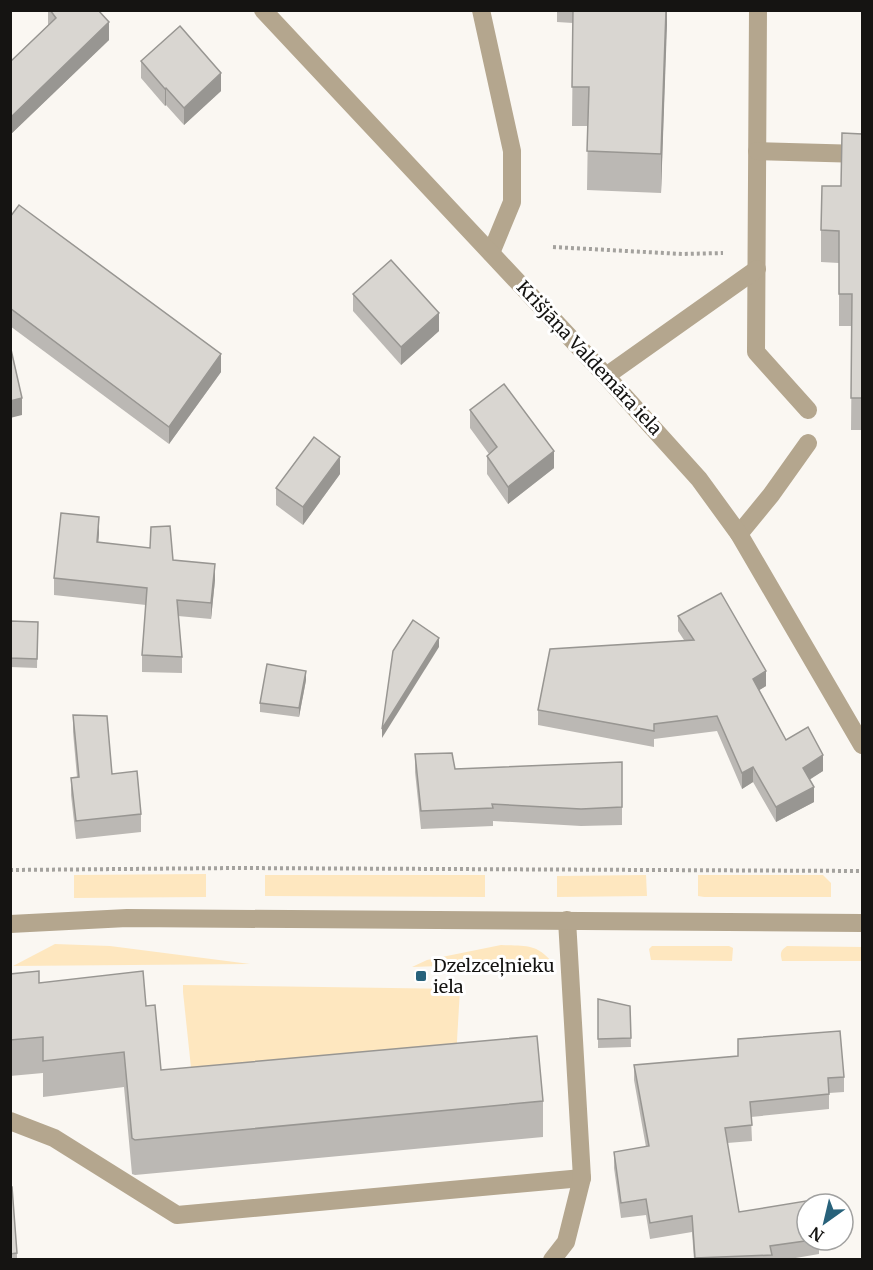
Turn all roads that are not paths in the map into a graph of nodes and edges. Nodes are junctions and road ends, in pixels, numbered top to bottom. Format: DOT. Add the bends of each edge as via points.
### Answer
graph roads {
  1 [pos="263,10"];
  2 [pos="481,10"];
  3 [pos="758,10"];
  4 [pos="757,151"];
  5 [pos="862,154"];
  6 [pos="491,253"];
  7 [pos="757,269"];
  8 [pos="606,376"];
  9 [pos="808,410"];
  10 [pos="808,443"];
  11 [pos="739,534"];
  12 [pos="862,745"];
  13 [pos="567,920"];
  14 [pos="862,923"];
  15 [pos="10,924"];
  16 [pos="10,1120"];
  17 [pos="582,1178"];
  18 [pos="552,1260"];
  1 -- 6 [label="street, Krišjāņa Valdemāra iela"];
  2 -- 6 [label="street" via="512,151 512,202"];
  3 -- 4 [label="street"];
  4 -- 5 [label="street"];
  4 -- 7 [label="street"];
  6 -- 8 [label="street, Krišjāņa Valdemāra iela"];
  7 -- 8 [label="street"];
  7 -- 9 [label="street" via="756,352"];
  8 -- 11 [label="street, Krišjāņa Valdemāra iela" via="699,479"];
  10 -- 11 [label="street"];
  11 -- 12 [label="street, Krišjāņa Valdemāra iela"];
  13 -- 14 [label="street"];
  13 -- 15 [label="street" via="127,918"];
  13 -- 17 [label="street"];
  16 -- 17 [label="street" via="54,1137 177,1215"];
  17 -- 18 [label="street" via="566,1242"];
}
